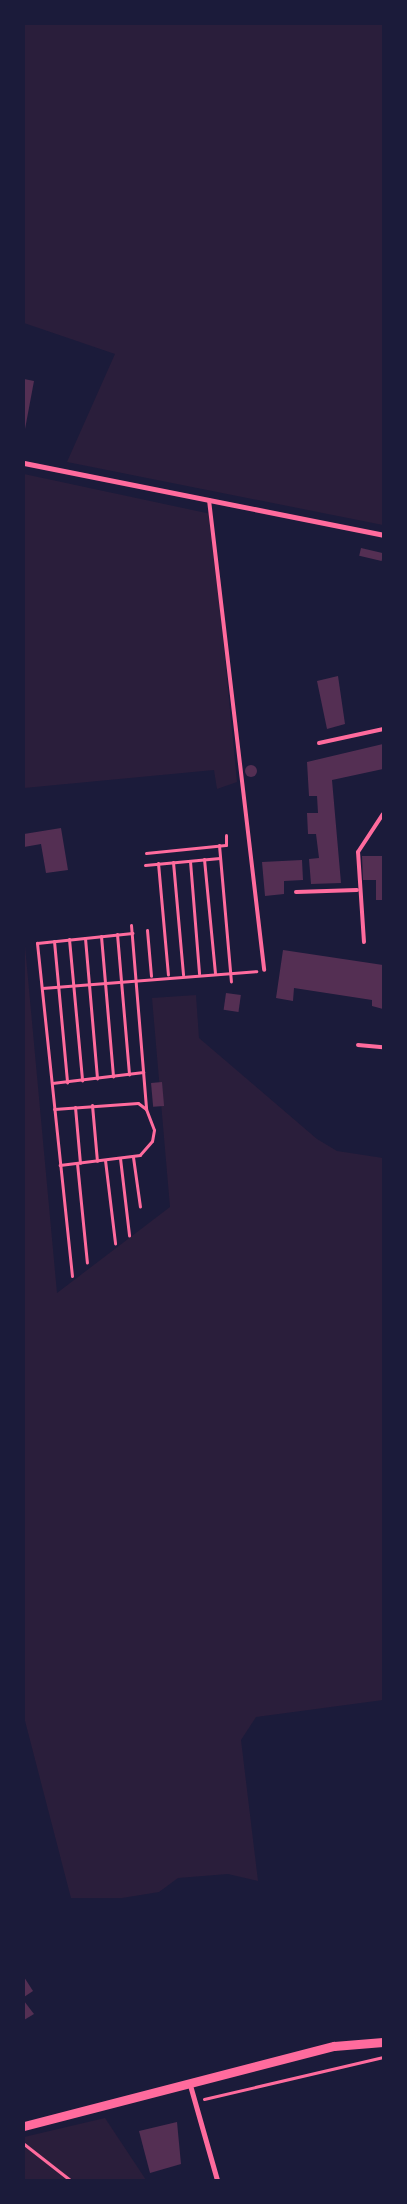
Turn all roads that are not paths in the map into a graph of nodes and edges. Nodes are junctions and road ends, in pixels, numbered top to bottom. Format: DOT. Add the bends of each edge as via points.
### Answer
graph roads {
  1 [pos="24,463"];
  2 [pos="210,500"];
  3 [pos="383,535"];
  4 [pos="383,729"];
  5 [pos="319,742"];
  6 [pos="383,814"];
  7 [pos="357,890"];
  8 [pos="296,892"];
  9 [pos="364,942"];
  10 [pos="264,970"];
  11 [pos="358,1045"];
  12 [pos="383,1047"];
  13 [pos="383,2042"];
  14 [pos="190,2085"];
  15 [pos="24,2126"];
  16 [pos="217,2180"];
  1 -- 2 [label="street"];
  2 -- 3 [label="street"];
  2 -- 10 [label="lane"];
  4 -- 5 [label="lane"];
  6 -- 7 [label="lane" via="358,852"];
  7 -- 8 [label="lane"];
  7 -- 9 [label="lane"];
  11 -- 12 [label="lane"];
  13 -- 14 [label="street" via="334,2046"];
  14 -- 15 [label="street"];
  14 -- 16 [label="street"];
}
